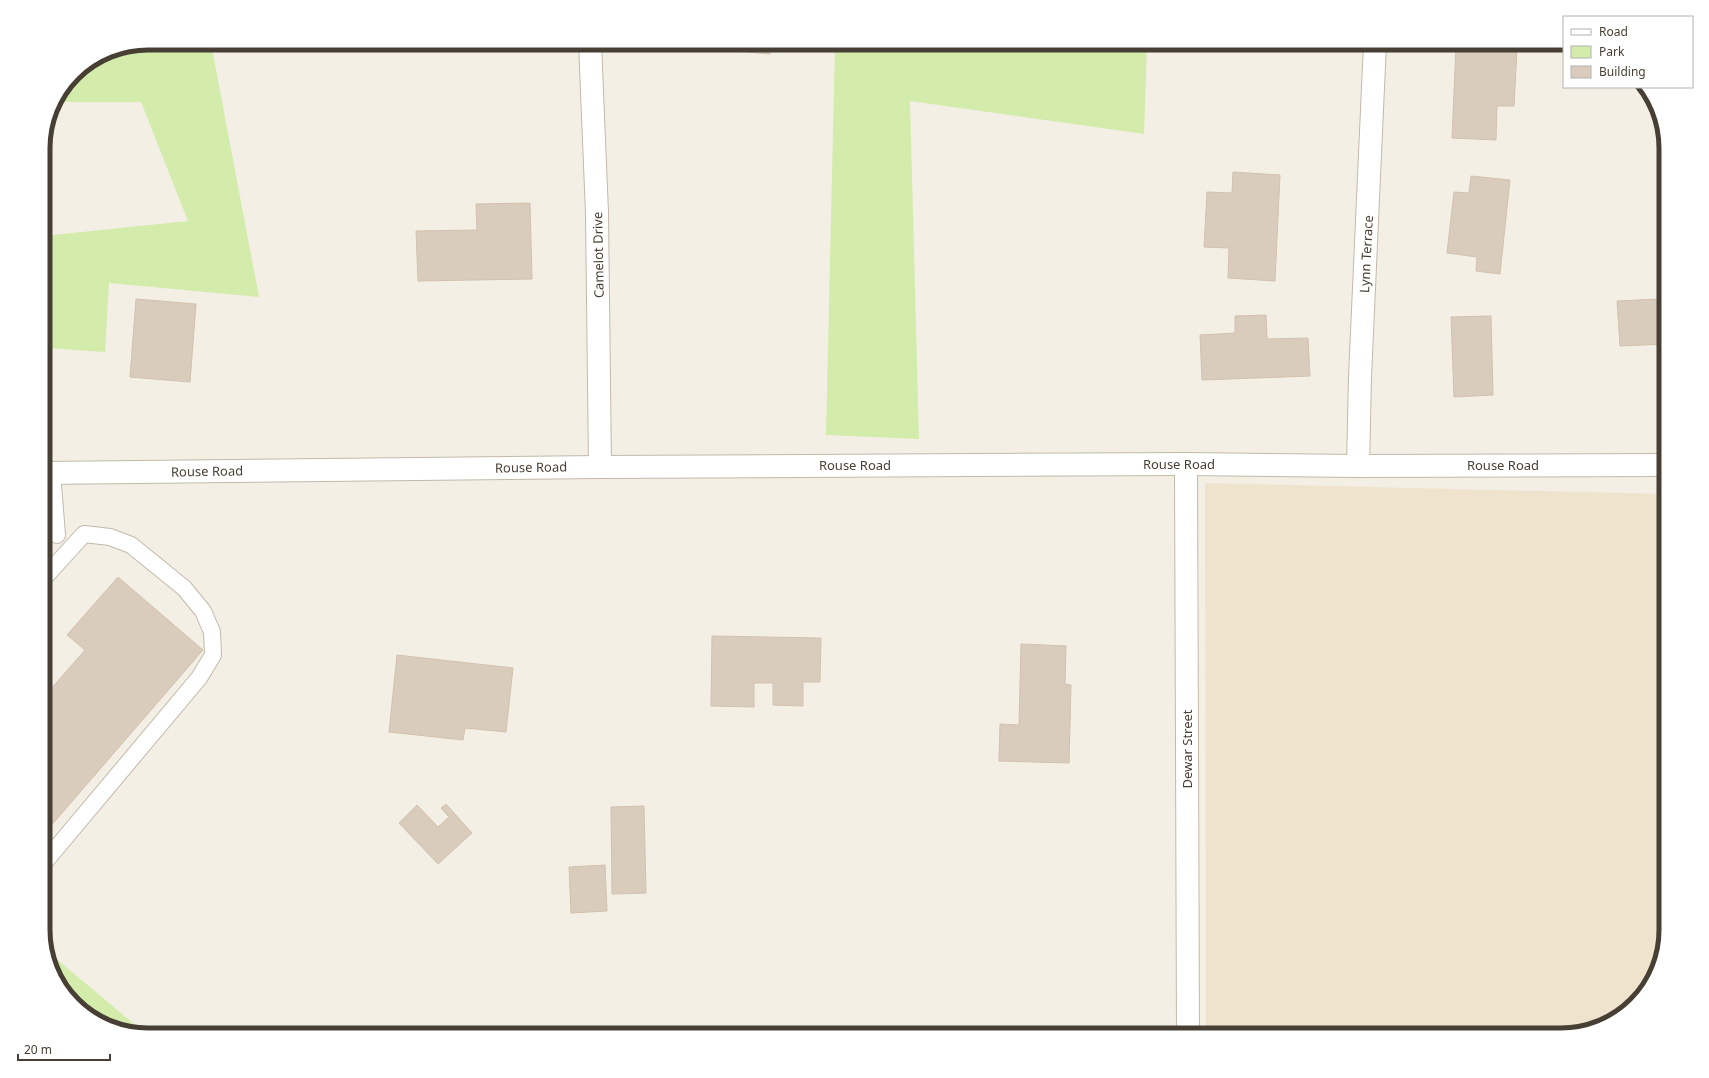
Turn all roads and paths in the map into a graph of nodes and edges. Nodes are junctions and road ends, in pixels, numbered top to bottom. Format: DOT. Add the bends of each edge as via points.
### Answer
graph roads {
  1 [pos="590,50"];
  2 [pos="1375,50"];
  3 [pos="1186,464"];
  4 [pos="1659,465"];
  5 [pos="1358,466"];
  6 [pos="600,467"];
  7 [pos="50,473"];
  8 [pos="84,534"];
  9 [pos="50,536"];
  10 [pos="50,571"];
  11 [pos="50,856"];
  12 [pos="1188,1028"];
  1 -- 6 [label="street, Camelot Drive" via="597,213"];
  2 -- 5 [label="street, Lynn Terrace"];
  3 -- 5 [label="street, Rouse Road"];
  3 -- 6 [label="street, Rouse Road"];
  3 -- 12 [label="street, Dewar Street"];
  4 -- 5 [label="street, Rouse Road"];
  6 -- 7 [label="street, Rouse Road"];
  8 -- 9 [label="lane"];
  8 -- 10 [label="lane"];
  8 -- 11 [label="lane" via="110,537 131,545 184,588 203,611 212,632 213,654 200,678"];
}
